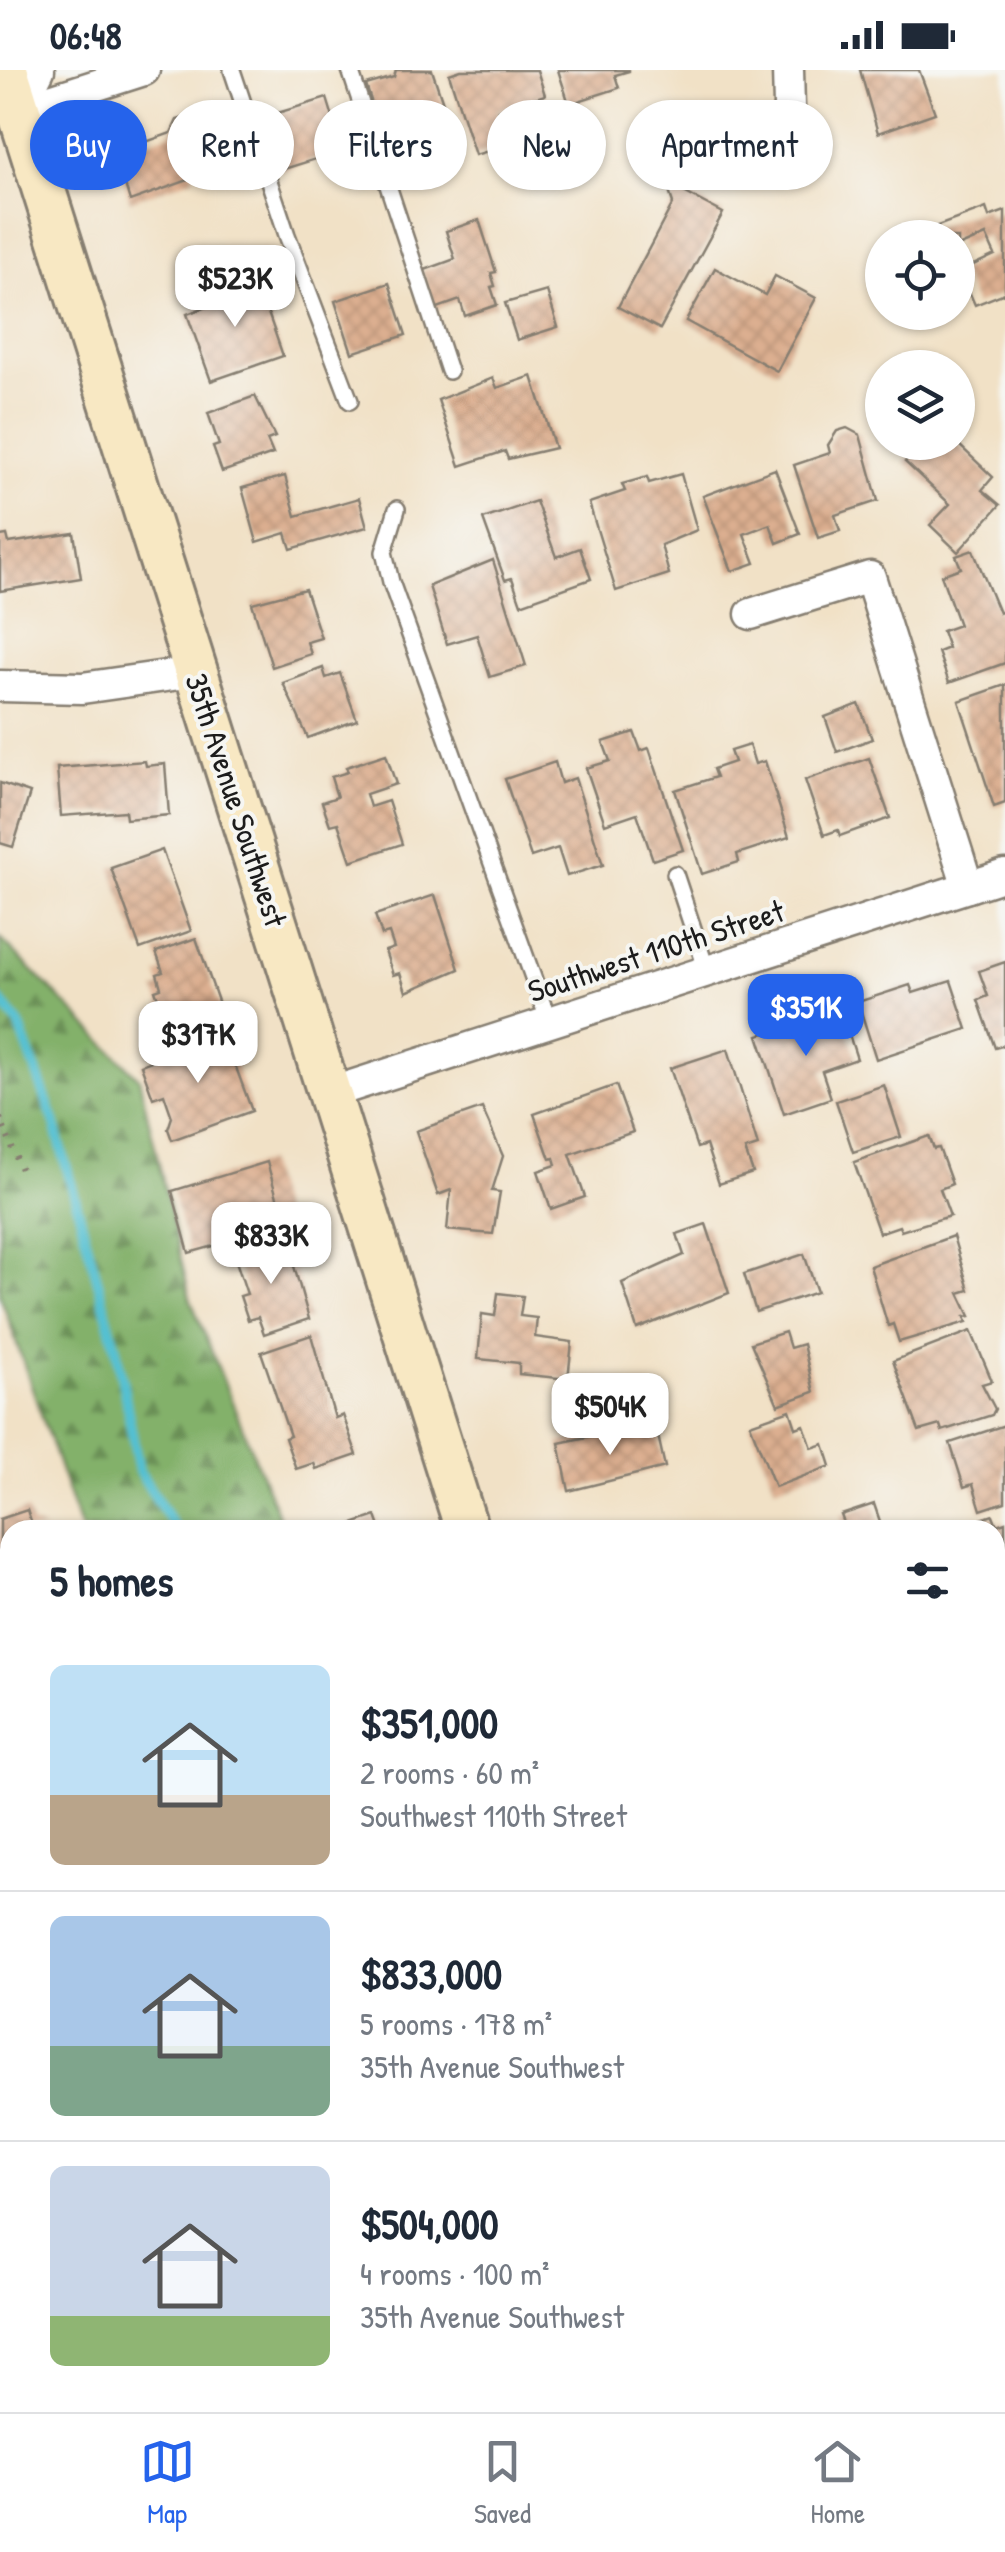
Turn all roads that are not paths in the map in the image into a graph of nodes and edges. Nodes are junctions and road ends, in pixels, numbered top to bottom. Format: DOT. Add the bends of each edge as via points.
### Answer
graph roads {
  1 [pos="6,70"];
  2 [pos="40,70"];
  3 [pos="144,70"];
  4 [pos="232,70"];
  5 [pos="350,70"];
  6 [pos="788,70"];
  7 [pos="789,100"];
  8 [pos="20,110"];
  9 [pos="448,371"];
  10 [pos="350,401"];
  11 [pos="397,509"];
  12 [pos="750,614"];
  13 [pos="194,672"];
  14 [pos="0,686"];
  15 [pos="675,874"];
  16 [pos="1005,875"];
  17 [pos="968,887"];
  18 [pos="706,971"];
  19 [pos="549,1022"];
  20 [pos="330,1093"];
  21 [pos="464,1520"];
  1 -- 8 [label="street, 35th Avenue Southwest"];
  2 -- 8 [label="street"];
  3 -- 8 [label="street"];
  4 -- 10 [label="lane"];
  5 -- 9 [label="lane"];
  6 -- 7 [label="street"];
  8 -- 13 [label="street, 35th Avenue Southwest"];
  11 -- 19 [label="lane" via="384,552 391,582"];
  12 -- 17 [label="street" via="870,577"];
  13 -- 14 [label="street" via="82,688"];
  13 -- 20 [label="street, 35th Avenue Southwest"];
  15 -- 18 [label="lane"];
  16 -- 17 [label="street, Southwest 110th Street"];
  17 -- 18 [label="street, Southwest 110th Street"];
  18 -- 19 [label="street, Southwest 110th Street"];
  19 -- 20 [label="street, Southwest 110th Street"];
  20 -- 21 [label="street, 35th Avenue Southwest"];
}
